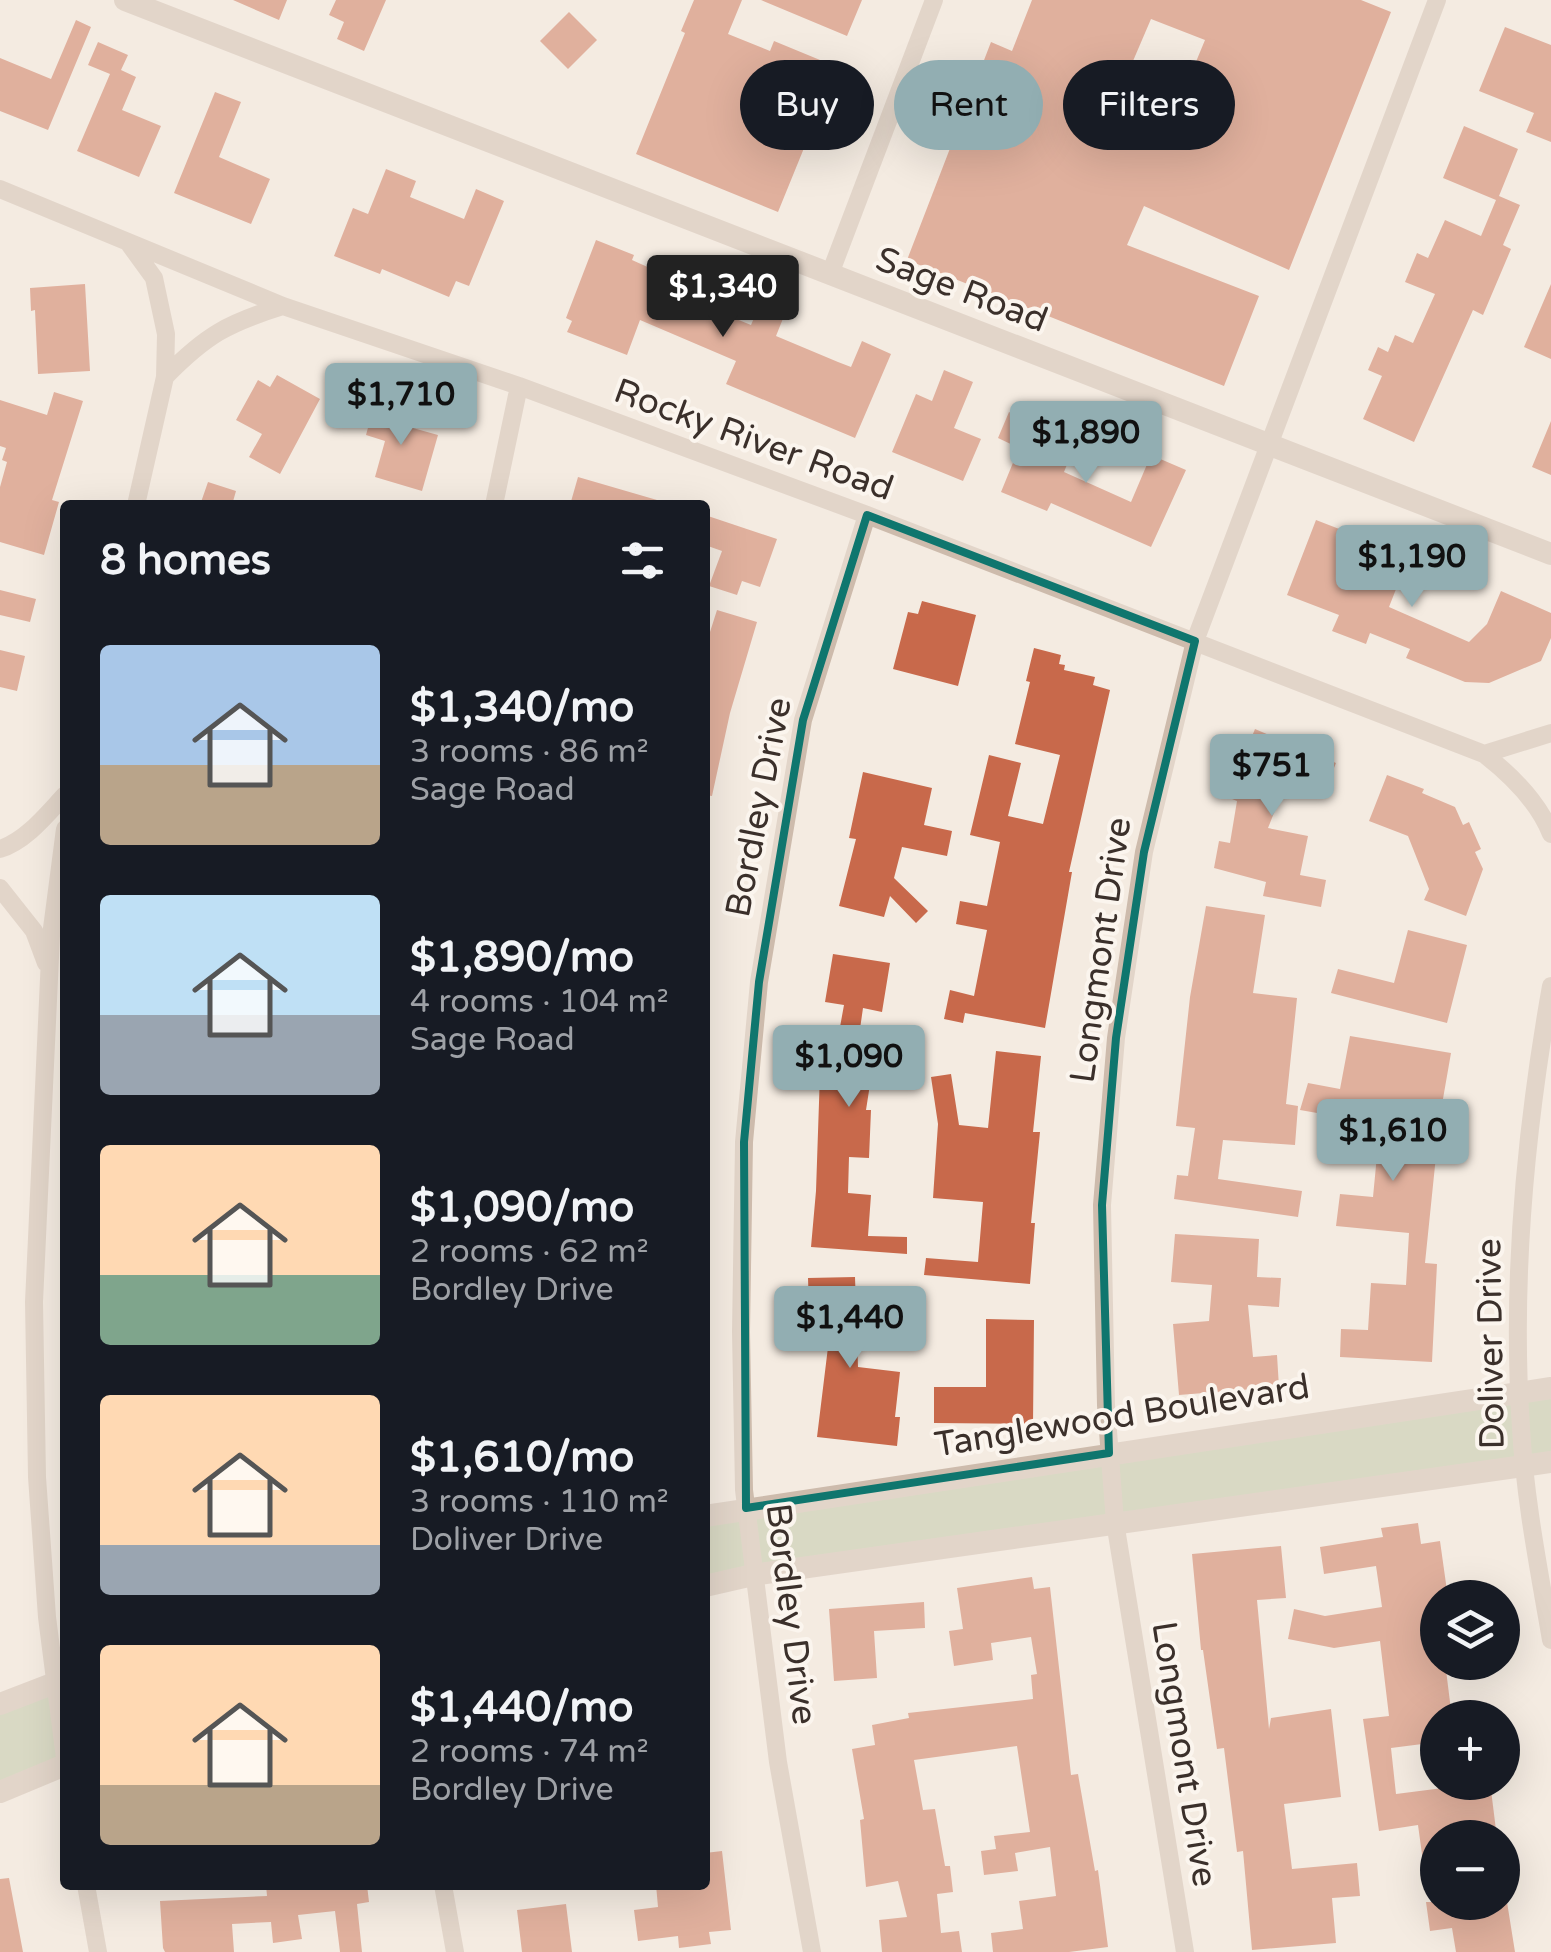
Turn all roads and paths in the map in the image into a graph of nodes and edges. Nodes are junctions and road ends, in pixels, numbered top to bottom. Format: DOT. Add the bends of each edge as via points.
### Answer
graph roads {
  1 [pos="125,0"];
  2 [pos="934,0"];
  3 [pos="1437,0"];
  4 [pos="0,189"];
  5 [pos="130,244"];
  6 [pos="830,274"];
  7 [pos="283,306"];
  8 [pos="165,377"];
  9 [pos="519,386"];
  10 [pos="1267,444"];
  11 [pos="137,500"];
  12 [pos="495,500"];
  13 [pos="867,515"];
  14 [pos="1551,554"];
  15 [pos="1195,640"];
  16 [pos="1551,733"];
  17 [pos="1484,754"];
  18 [pos="60,801"];
  19 [pos="1551,834"];
  20 [pos="0,849"];
  21 [pos="60,873"];
  22 [pos="0,888"];
  23 [pos="49,972"];
  24 [pos="1551,986"];
  25 [pos="1551,1388"];
  26 [pos="1519,1391"];
  27 [pos="1109,1452"];
  28 [pos="1551,1462"];
  29 [pos="1524,1465"];
  30 [pos="746,1508"];
  31 [pos="710,1515"];
  32 [pos="1115,1522"];
  33 [pos="752,1575"];
  34 [pos="710,1585"];
  35 [pos="1551,1640"];
  36 [pos="60,1680"];
  37 [pos="0,1704"];
  38 [pos="60,1764"];
  39 [pos="0,1792"];
  40 [pos="87,1890"];
  41 [pos="444,1890"];
  42 [pos="98,1952"];
  43 [pos="455,1952"];
  44 [pos="812,1952"];
  45 [pos="1185,1952"];
  1 -- 6 [label="street, Sage Road"];
  2 -- 6 [label="street"];
  3 -- 10 [label="street, Longmont Drive"];
  4 -- 5 [label="street, Rocky River Road"];
  5 -- 7 [label="street, Rocky River Road"];
  5 -- 8 [label="street" via="154,278 166,334"];
  6 -- 10 [label="street, Sage Road"];
  7 -- 8 [label="street" via="230,323"];
  7 -- 9 [label="street, Rocky River Road"];
  8 -- 11 [label="street"];
  9 -- 12 [label="street"];
  9 -- 13 [label="street, Rocky River Road"];
  10 -- 14 [label="street, Sage Road"];
  10 -- 15 [label="street, Longmont Drive"];
  13 -- 15 [label="street, Rocky River Road"];
  13 -- 30 [label="street, Bordley Drive" via="803,720 759,982 744,1161"];
  15 -- 17 [label="street, Rocky River Road"];
  15 -- 27 [label="street, Longmont Drive" via="1144,852 1116,1038 1102,1204"];
  16 -- 17 [label="street"];
  17 -- 19 [label="street, Rocky River Road" via="1513,776"];
  18 -- 20 [label="street"];
  21 -- 23 [label="street"];
  22 -- 23 [label="street" via="34,930"];
  23 -- 36 [label="street" via="34,1302 37,1477"];
  24 -- 26 [label="street, Doliver Drive" via="1522,1199"];
  25 -- 26 [label="street, Tanglewood Boulevard"];
  26 -- 27 [label="street, Tanglewood Boulevard"];
  26 -- 29 [label="street, Doliver Drive"];
  27 -- 30 [label="street, Tanglewood Boulevard"];
  27 -- 32 [label="street, Longmont Drive"];
  28 -- 29 [label="street"];
  29 -- 32 [label="street"];
  29 -- 35 [label="street, Doliver Drive"];
  30 -- 31 [label="street, Tanglewood Boulevard"];
  30 -- 33 [label="street, Bordley Drive"];
  32 -- 33 [label="street"];
  32 -- 45 [label="street, Longmont Drive"];
  33 -- 34 [label="street"];
  33 -- 44 [label="street, Bordley Drive"];
  36 -- 37 [label="street"];
  38 -- 39 [label="street"];
  40 -- 42 [label="street"];
  41 -- 43 [label="street"];
}
